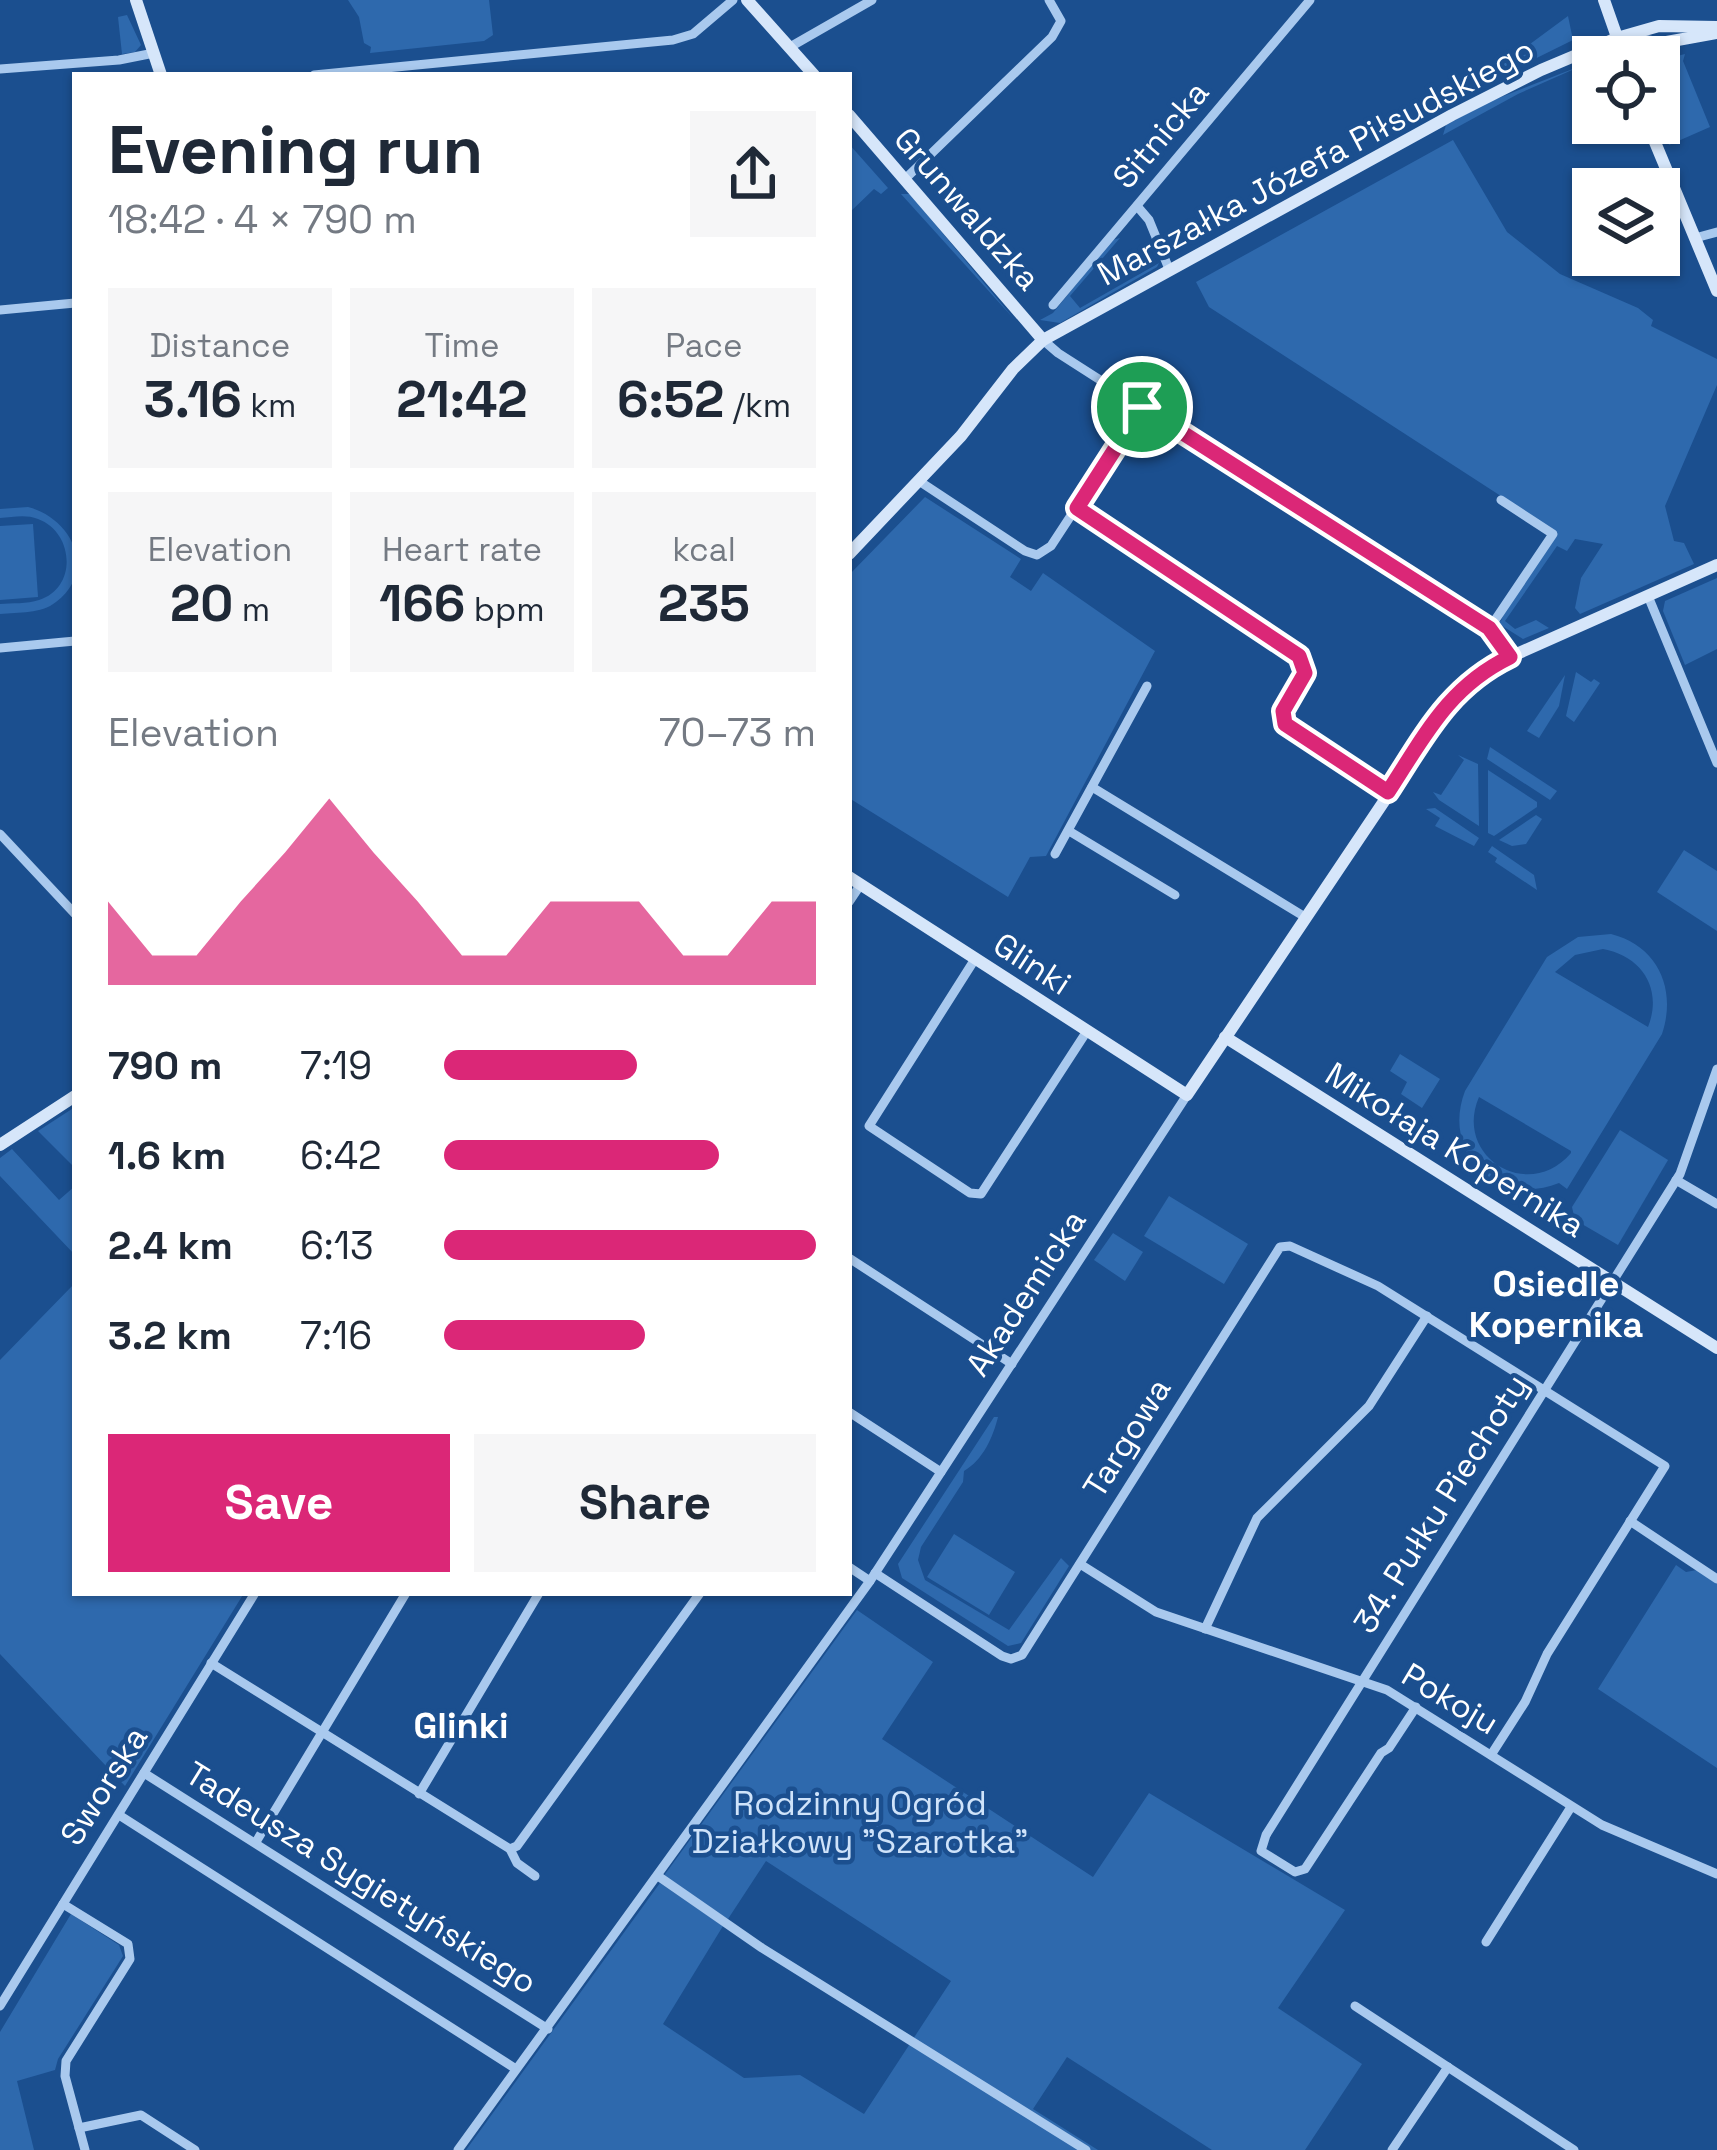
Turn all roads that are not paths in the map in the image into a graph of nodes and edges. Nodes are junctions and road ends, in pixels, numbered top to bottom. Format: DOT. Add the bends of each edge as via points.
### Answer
graph roads {
  1 [pos="136,0"];
  2 [pos="733,0"];
  3 [pos="747,0"];
  4 [pos="872,0"];
  5 [pos="1049,0"];
  6 [pos="1310,0"];
  7 [pos="1604,0"];
  8 [pos="1717,30"];
  9 [pos="1616,36"];
  10 [pos="1624,36"];
  11 [pos="790,47"];
  12 [pos="154,53"];
  13 [pos="1572,58"];
  14 [pos="0,70"];
  15 [pos="160,72"];
  16 [pos="345,72"];
  17 [pos="811,72"];
  18 [pos="852,118"];
  19 [pos="1656,144"];
  20 [pos="905,179"];
  21 [pos="1137,206"];
  22 [pos="1717,232"];
  23 [pos="1695,238"];
  24 [pos="1169,269"];
  25 [pos="1717,291"];
  26 [pos="72,303"];
  27 [pos="1053,305"];
  28 [pos="0,310"];
  29 [pos="1043,340"];
  30 [pos="1142,407"];
  31 [pos="919,481"];
  32 [pos="1502,500"];
  33 [pos="1077,508"];
  34 [pos="852,551"];
  35 [pos="1717,565"];
  36 [pos="1648,596"];
  37 [pos="1489,628"];
  38 [pos="72,641"];
  39 [pos="0,648"];
  40 [pos="1510,657"];
  41 [pos="1147,686"];
  42 [pos="1717,763"];
  43 [pos="1092,787"];
  44 [pos="1388,792"];
  45 [pos="1069,831"];
  46 [pos="0,834"];
  47 [pos="1055,854"];
  48 [pos="855,881"];
  49 [pos="1175,895"];
  50 [pos="72,911"];
  51 [pos="1305,917"];
  52 [pos="975,959"];
  53 [pos="1087,1031"];
  54 [pos="1225,1036"];
  55 [pos="1717,1069"];
  56 [pos="1187,1095"];
  57 [pos="72,1098"];
  58 [pos="0,1145"];
  59 [pos="1676,1180"];
  60 [pos="1717,1204"];
  61 [pos="852,1260"];
  62 [pos="1612,1281"];
  63 [pos="1427,1316"];
  64 [pos="1717,1348"];
  65 [pos="1012,1364"];
  66 [pos="1544,1390"];
  67 [pos="852,1414"];
  68 [pos="941,1472"];
  69 [pos="1630,1521"];
  70 [pos="1080,1564"];
  71 [pos="852,1568"];
  72 [pos="873,1577"];
  73 [pos="1717,1579"];
  74 [pos="253,1596"];
  75 [pos="404,1596"];
  76 [pos="537,1596"];
  77 [pos="698,1596"];
  78 [pos="1205,1629"];
  79 [pos="211,1663"];
  80 [pos="1362,1681"];
  81 [pos="1416,1707"];
  82 [pos="323,1733"];
  83 [pos="1491,1755"];
  84 [pos="144,1773"];
  85 [pos="419,1794"];
  86 [pos="1571,1807"];
  87 [pos="118,1815"];
  88 [pos="256,1842"];
  89 [pos="510,1850"];
  90 [pos="1717,1874"];
  91 [pos="535,1876"];
  92 [pos="658,1876"];
  93 [pos="63,1904"];
  94 [pos="1486,1942"];
  95 [pos="0,2006"];
  96 [pos="1355,2006"];
  97 [pos="548,2029"];
  98 [pos="1448,2067"];
  99 [pos="516,2069"];
  100 [pos="79,2128"];
  101 [pos="1569,2149"];
  102 [pos="85,2150"];
  103 [pos="195,2150"];
  104 [pos="458,2150"];
  105 [pos="1086,2150"];
  106 [pos="1392,2150"];
  1 -- 12 [label="street"];
  2 -- 16 [label="street" via="694,34 673,40"];
  3 -- 11 [label="street"];
  4 -- 11 [label="street"];
  5 -- 20 [label="street" via="1061,21 1052,37"];
  6 -- 21 [label="street, Sitnicka"];
  7 -- 9 [label="street"];
  8 -- 10 [label="street, Marszałka Józefa Piłsudskiego" via="1659,26"];
  11 -- 17 [label="street"];
  12 -- 14 [label="street"];
  12 -- 15 [label="street"];
  13 -- 24 [label="street, Marszałka Józefa Piłsudskiego"];
  18 -- 20 [label="street, Grunwaldzka"];
  19 -- 23 [label="street"];
  20 -- 29 [label="street, Grunwaldzka"];
  21 -- 24 [label="street"];
  21 -- 27 [label="street, Sitnicka"];
  22 -- 23 [label="street"];
  23 -- 25 [label="street"];
  24 -- 29 [label="street, Marszałka Józefa Piłsudskiego"];
  26 -- 28 [label="street"];
  29 -- 30 [label="street"];
  29 -- 31 [label="street"];
  30 -- 33 [label="street"];
  30 -- 37 [label="street"];
  31 -- 33 [label="street" via="1037,555"];
  31 -- 34 [label="street"];
  32 -- 37 [label="street" via="1553,535"];
  33 -- 44 [label="street" via="1299,656 1305,673 1283,711 1285,724"];
  35 -- 36 [label="street, Akademicka"];
  36 -- 40 [label="street, Akademicka"];
  36 -- 42 [label="street"];
  37 -- 40 [label="street"];
  38 -- 39 [label="street"];
  40 -- 44 [label="street, Akademicka" via="1458,691"];
  41 -- 43 [label="street"];
  43 -- 45 [label="street"];
  43 -- 51 [label="street"];
  44 -- 51 [label="street, Akademicka"];
  45 -- 47 [label="street"];
  45 -- 49 [label="street"];
  46 -- 50 [label="street"];
  48 -- 52 [label="street, Glinki"];
  51 -- 54 [label="street, Akademicka"];
  52 -- 53 [label="street, Glinki"];
  52 -- 53 [label="street" via="869,1126 977,1196"];
  53 -- 56 [label="street, Glinki"];
  54 -- 56 [label="street, Akademicka"];
  54 -- 62 [label="street, Mikołaja Kopernika"];
  55 -- 59 [label="street, 34. Pułku Piechoty"];
  56 -- 65 [label="street, Akademicka"];
  57 -- 58 [label="street"];
  59 -- 60 [label="street"];
  59 -- 62 [label="street, 34. Pułku Piechoty"];
  61 -- 65 [label="street"];
  62 -- 64 [label="street, Mikołaja Kopernika"];
  62 -- 66 [label="street, 34. Pułku Piechoty"];
  63 -- 66 [label="street"];
  63 -- 70 [label="street, Targowa" via="1285,1245"];
  63 -- 78 [label="street" via="1369,1406 1257,1518"];
  65 -- 68 [label="street, Akademicka"];
  66 -- 69 [label="street" via="1665,1466"];
  66 -- 80 [label="street, 34. Pułku Piechoty"];
  67 -- 68 [label="street"];
  68 -- 72 [label="street, Akademicka"];
  69 -- 73 [label="street"];
  69 -- 83 [label="street"];
  70 -- 72 [label="street, Targowa" via="1015,1659"];
  70 -- 78 [label="street, Pokoju" via="1156,1612"];
  71 -- 72 [label="street"];
  72 -- 92 [label="street, Akademicka"];
  74 -- 79 [label="street, Sworska"];
  75 -- 82 [label="street"];
  76 -- 85 [label="street"];
  77 -- 89 [label="street"];
  78 -- 80 [label="street, Pokoju"];
  79 -- 82 [label="street"];
  79 -- 84 [label="street, Sworska"];
  80 -- 81 [label="street, Pokoju"];
  80 -- 81 [label="street, 34. Pułku Piechoty" via="1266,1835 1262,1850 1294,1872 1305,1869"];
  81 -- 83 [label="street, Pokoju"];
  82 -- 85 [label="street"];
  82 -- 88 [label="street"];
  83 -- 86 [label="street, Pokoju"];
  84 -- 87 [label="street, Sworska"];
  84 -- 88 [label="street, Tadeusza Sygietyńskiego"];
  85 -- 89 [label="street"];
  86 -- 90 [label="street, Pokoju"];
  86 -- 94 [label="street"];
  87 -- 93 [label="street, Sworska"];
  87 -- 99 [label="street"];
  88 -- 97 [label="street, Tadeusza Sygietyńskiego"];
  89 -- 91 [label="street"];
  92 -- 97 [label="street, Akademicka"];
  92 -- 105 [label="street"];
  93 -- 95 [label="street, Sworska"];
  93 -- 100 [label="street" via="128,1944 130,1959 66,2061"];
  96 -- 98 [label="street"];
  97 -- 99 [label="street, Akademicka"];
  98 -- 101 [label="street"];
  98 -- 106 [label="street"];
  99 -- 104 [label="street, Akademicka"];
  100 -- 102 [label="street"];
  100 -- 103 [label="street" via="141,2115"];
}
